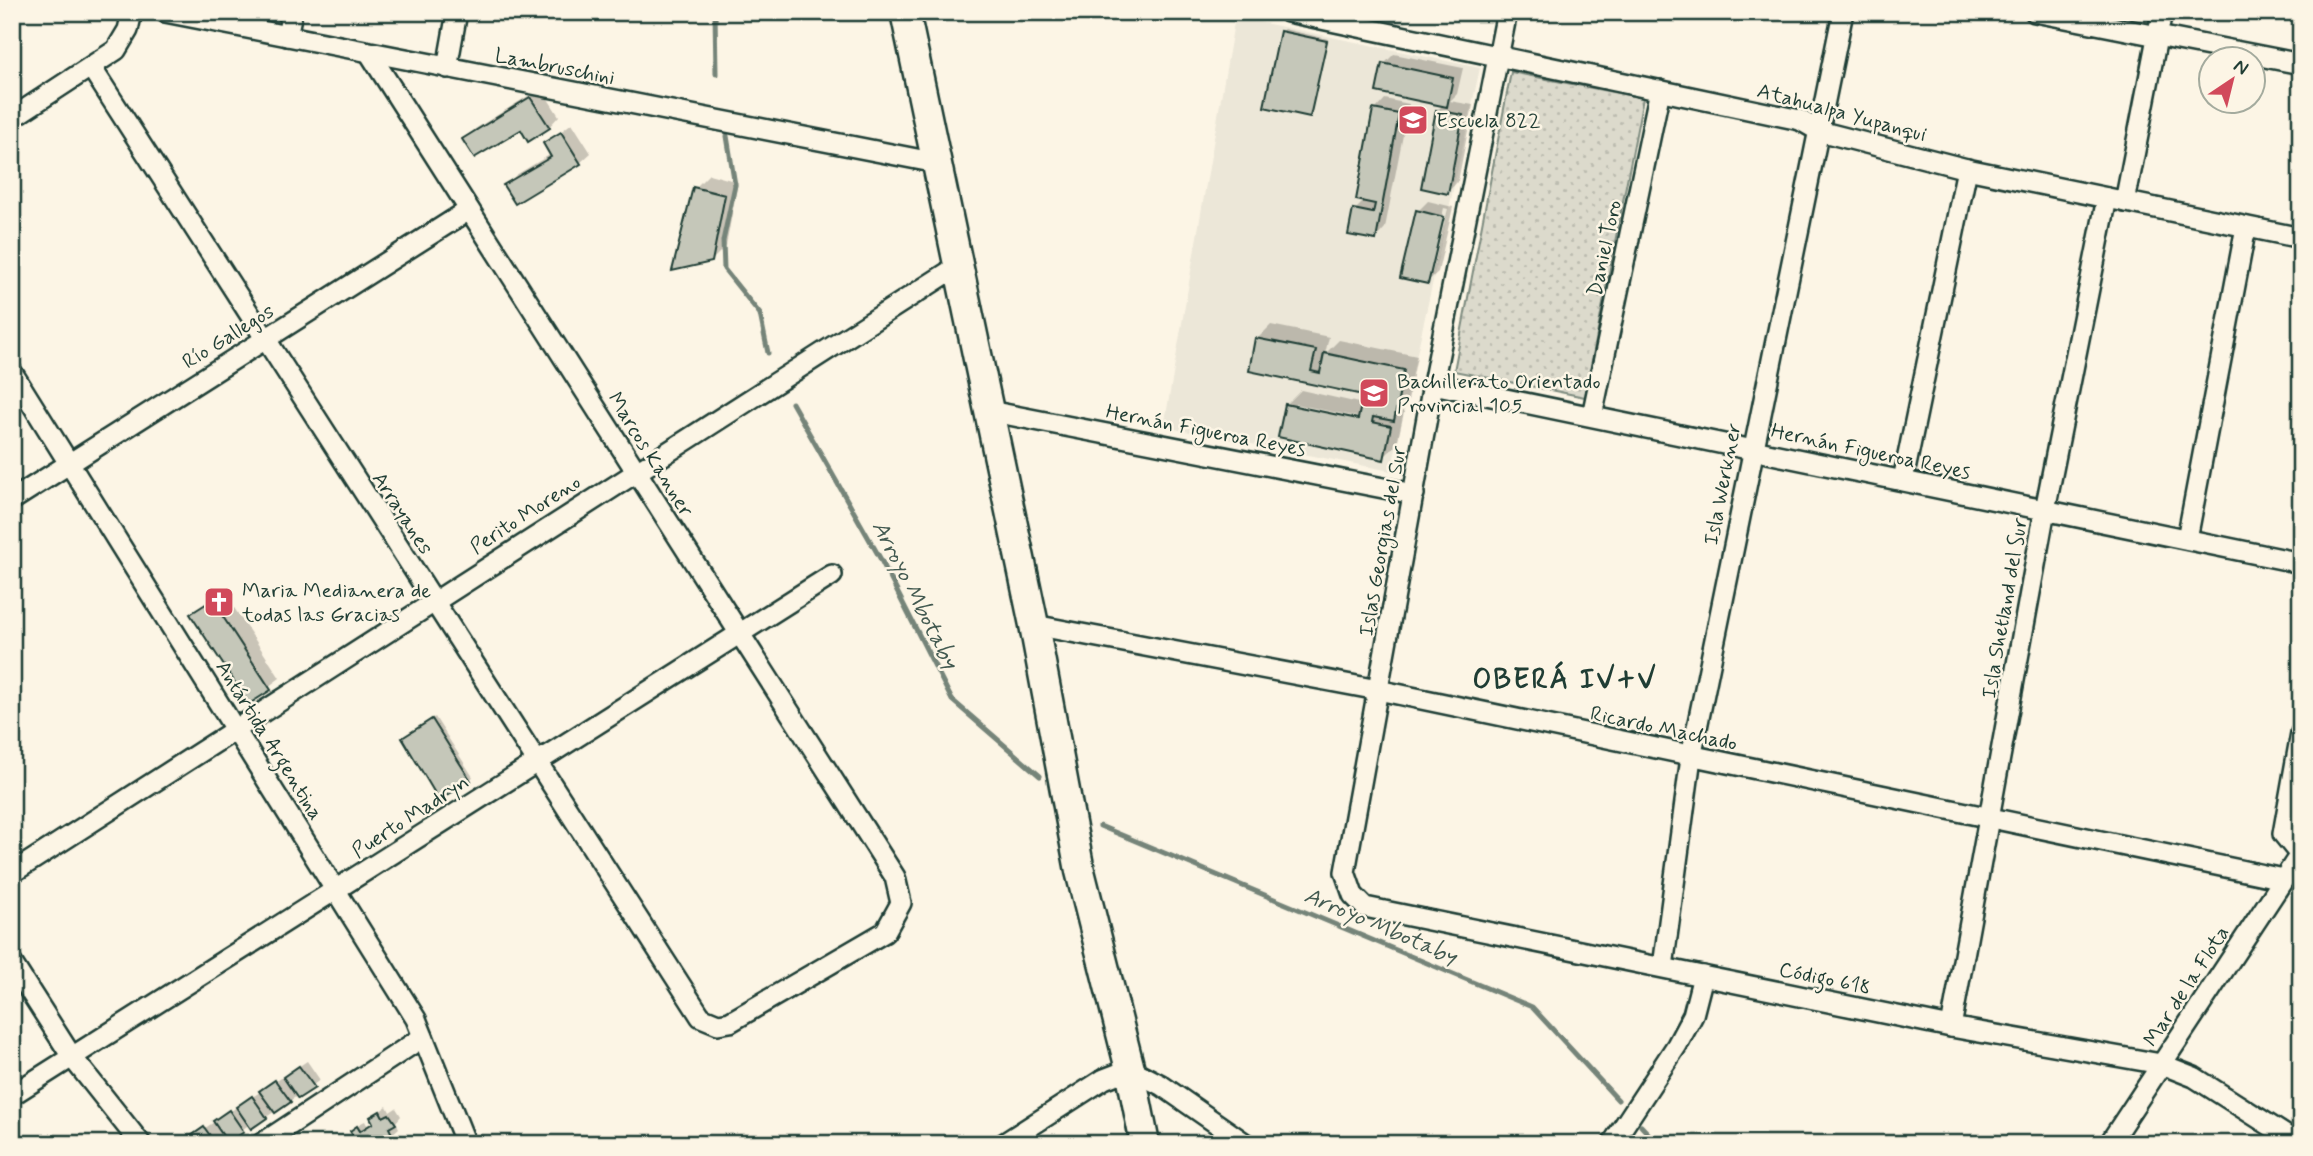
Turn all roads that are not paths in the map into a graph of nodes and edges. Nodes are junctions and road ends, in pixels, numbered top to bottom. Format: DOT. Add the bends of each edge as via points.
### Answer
graph roads {
  1 [pos="132,12"];
  2 [pos="165,12"];
  3 [pos="292,12"];
  4 [pos="457,12"];
  5 [pos="905,12"];
  6 [pos="1288,12"];
  7 [pos="1507,12"];
  8 [pos="1843,12"];
  9 [pos="2035,12"];
  10 [pos="2162,12"];
  11 [pos="287,36"];
  12 [pos="2157,37"];
  13 [pos="370,54"];
  14 [pos="1499,56"];
  15 [pos="2301,64"];
  16 [pos="91,67"];
  17 [pos="447,68"];
  18 [pos="1660,90"];
  19 [pos="12,118"];
  20 [pos="1819,131"];
  21 [pos="937,163"];
  22 [pos="1966,169"];
  23 [pos="2116,200"];
  24 [pos="469,210"];
  25 [pos="2246,227"];
  26 [pos="2301,238"];
  27 [pos="958,266"];
  28 [pos="265,340"];
  29 [pos="12,372"];
  30 [pos="1433,384"];
  31 [pos="989,411"];
  32 [pos="1592,416"];
  33 [pos="1752,449"];
  34 [pos="71,463"];
  35 [pos="635,471"];
  36 [pos="1903,480"];
  37 [pos="1414,494"];
  38 [pos="12,500"];
  39 [pos="2045,510"];
  40 [pos="2187,539"];
  41 [pos="2301,562"];
  42 [pos="832,575"];
  43 [pos="432,601"];
  44 [pos="1034,625"];
  45 [pos="738,634"];
  46 [pos="1378,690"];
  47 [pos="236,729"];
  48 [pos="2301,733"];
  49 [pos="1691,757"];
  50 [pos="536,762"];
  51 [pos="1988,818"];
  52 [pos="2300,854"];
  53 [pos="1345,872"];
  54 [pos="12,873"];
  55 [pos="2283,879"];
  56 [pos="337,890"];
  57 [pos="12,963"];
  58 [pos="1663,967"];
  59 [pos="1703,976"];
  60 [pos="701,1017"];
  61 [pos="1951,1027"];
  62 [pos="423,1037"];
  63 [pos="72,1057"];
  64 [pos="2161,1064"];
  65 [pos="1130,1069"];
  66 [pos="12,1094"];
  67 [pos="141,1144"];
  68 [pos="261,1144"];
  69 [pos="466,1144"];
  70 [pos="1003,1144"];
  71 [pos="1145,1144"];
  72 [pos="1246,1144"];
  73 [pos="1612,1144"];
  74 [pos="2109,1144"];
  75 [pos="2299,1144"];
  1 -- 16 [label="street" via="116,50"];
  2 -- 11 [label="street, Lambruschini"];
  3 -- 11 [label="street"];
  4 -- 17 [label="street"];
  5 -- 21 [label="street"];
  6 -- 14 [label="street, Atahualpa Yupanqui"];
  7 -- 14 [label="street, Islas Georgias del Sur"];
  8 -- 20 [label="street, Isla Werkner"];
  9 -- 12 [label="street"];
  10 -- 12 [label="street, Isla Shetland del Sur"];
  11 -- 13 [label="street, Lambruschini"];
  12 -- 15 [label="street"];
  12 -- 23 [label="street, Isla Shetland del Sur"];
  13 -- 17 [label="street, Lambruschini"];
  13 -- 24 [label="street, Marcos Kanner"];
  14 -- 18 [label="street, Atahualpa Yupanqui"];
  14 -- 30 [label="street, Islas Georgias del Sur"];
  16 -- 19 [label="street"];
  16 -- 28 [label="street, Arrayanes"];
  17 -- 21 [label="street, Lambruschini"];
  18 -- 20 [label="street, Atahualpa Yupanqui" via="1800,120"];
  18 -- 32 [label="street, Daniel Toro"];
  20 -- 22 [label="street, Atahualpa Yupanqui"];
  20 -- 33 [label="street, Isla Werkner"];
  21 -- 27 [label="street"];
  22 -- 23 [label="street, Atahualpa Yupanqui"];
  22 -- 36 [label="street"];
  23 -- 25 [label="street, Atahualpa Yupanqui"];
  23 -- 39 [label="street, Isla Shetland del Sur"];
  24 -- 28 [label="street, Río Gallegos"];
  24 -- 35 [label="street, Marcos Kanner"];
  25 -- 26 [label="street, Atahualpa Yupanqui"];
  25 -- 40 [label="street"];
  27 -- 31 [label="street"];
  27 -- 35 [label="street, Perito Moreno"];
  28 -- 34 [label="street, Río Gallegos"];
  28 -- 43 [label="street, Arrayanes"];
  29 -- 34 [label="street, Antártida Argentina"];
  30 -- 32 [label="street, Hernán Figueroa Reyes"];
  30 -- 37 [label="street, Islas Georgias del Sur"];
  31 -- 37 [label="street, Hernán Figueroa Reyes"];
  31 -- 44 [label="street"];
  32 -- 33 [label="street, Hernán Figueroa Reyes"];
  33 -- 36 [label="street, Hernán Figueroa Reyes"];
  33 -- 49 [label="street, Isla Werkner"];
  34 -- 38 [label="street, Río Gallegos"];
  34 -- 47 [label="street, Antártida Argentina"];
  35 -- 43 [label="street, Perito Moreno"];
  35 -- 45 [label="street, Marcos Kanner"];
  36 -- 39 [label="street, Hernán Figueroa Reyes"];
  37 -- 46 [label="street, Islas Georgias del Sur"];
  39 -- 40 [label="street, Hernán Figueroa Reyes"];
  39 -- 51 [label="street, Isla Shetland del Sur"];
  40 -- 41 [label="street, Hernán Figueroa Reyes"];
  42 -- 45 [label="street, Puerto Madryn"];
  43 -- 47 [label="street, Perito Moreno"];
  43 -- 50 [label="street, Arrayanes"];
  44 -- 46 [label="street, Ricardo Machado"];
  44 -- 65 [label="street" via="1080,871"];
  45 -- 50 [label="street, Puerto Madryn"];
  45 -- 60 [label="street, Marcos Kanner" via="895,877 901,903 885,932 730,1022 718,1024"];
  46 -- 49 [label="street, Ricardo Machado"];
  46 -- 53 [label="street, Islas Georgias del Sur"];
  47 -- 54 [label="street, Perito Moreno"];
  47 -- 56 [label="street, Antártida Argentina"];
  48 -- 52 [label="street" via="2283,834"];
  49 -- 51 [label="street, Ricardo Machado"];
  49 -- 58 [label="street, Isla Werkner"];
  50 -- 56 [label="street, Puerto Madryn"];
  50 -- 60 [label="street, Arrayanes"];
  51 -- 55 [label="street, Ricardo Machado"];
  51 -- 61 [label="street, Isla Shetland del Sur"];
  52 -- 55 [label="street, Mar de la Flota"];
  53 -- 58 [label="street, Código 618" via="1353,895 1365,907"];
  55 -- 64 [label="street, Mar de la Flota"];
  56 -- 62 [label="street, Antártida Argentina"];
  56 -- 63 [label="street, Puerto Madryn"];
  57 -- 63 [label="street"];
  58 -- 59 [label="street, Código 618"];
  59 -- 61 [label="street, Código 618"];
  59 -- 73 [label="street" via="1693,1015 1677,1045"];
  61 -- 64 [label="street, Código 618"];
  62 -- 68 [label="street"];
  62 -- 69 [label="street, Antártida Argentina"];
  63 -- 66 [label="street, Puerto Madryn"];
  63 -- 67 [label="street"];
  64 -- 74 [label="street, Mar de la Flota"];
  64 -- 75 [label="street, Código 618" via="2194,1077"];
  65 -- 70 [label="street" via="1104,1079"];
  65 -- 71 [label="street"];
  65 -- 72 [label="street"];
}
